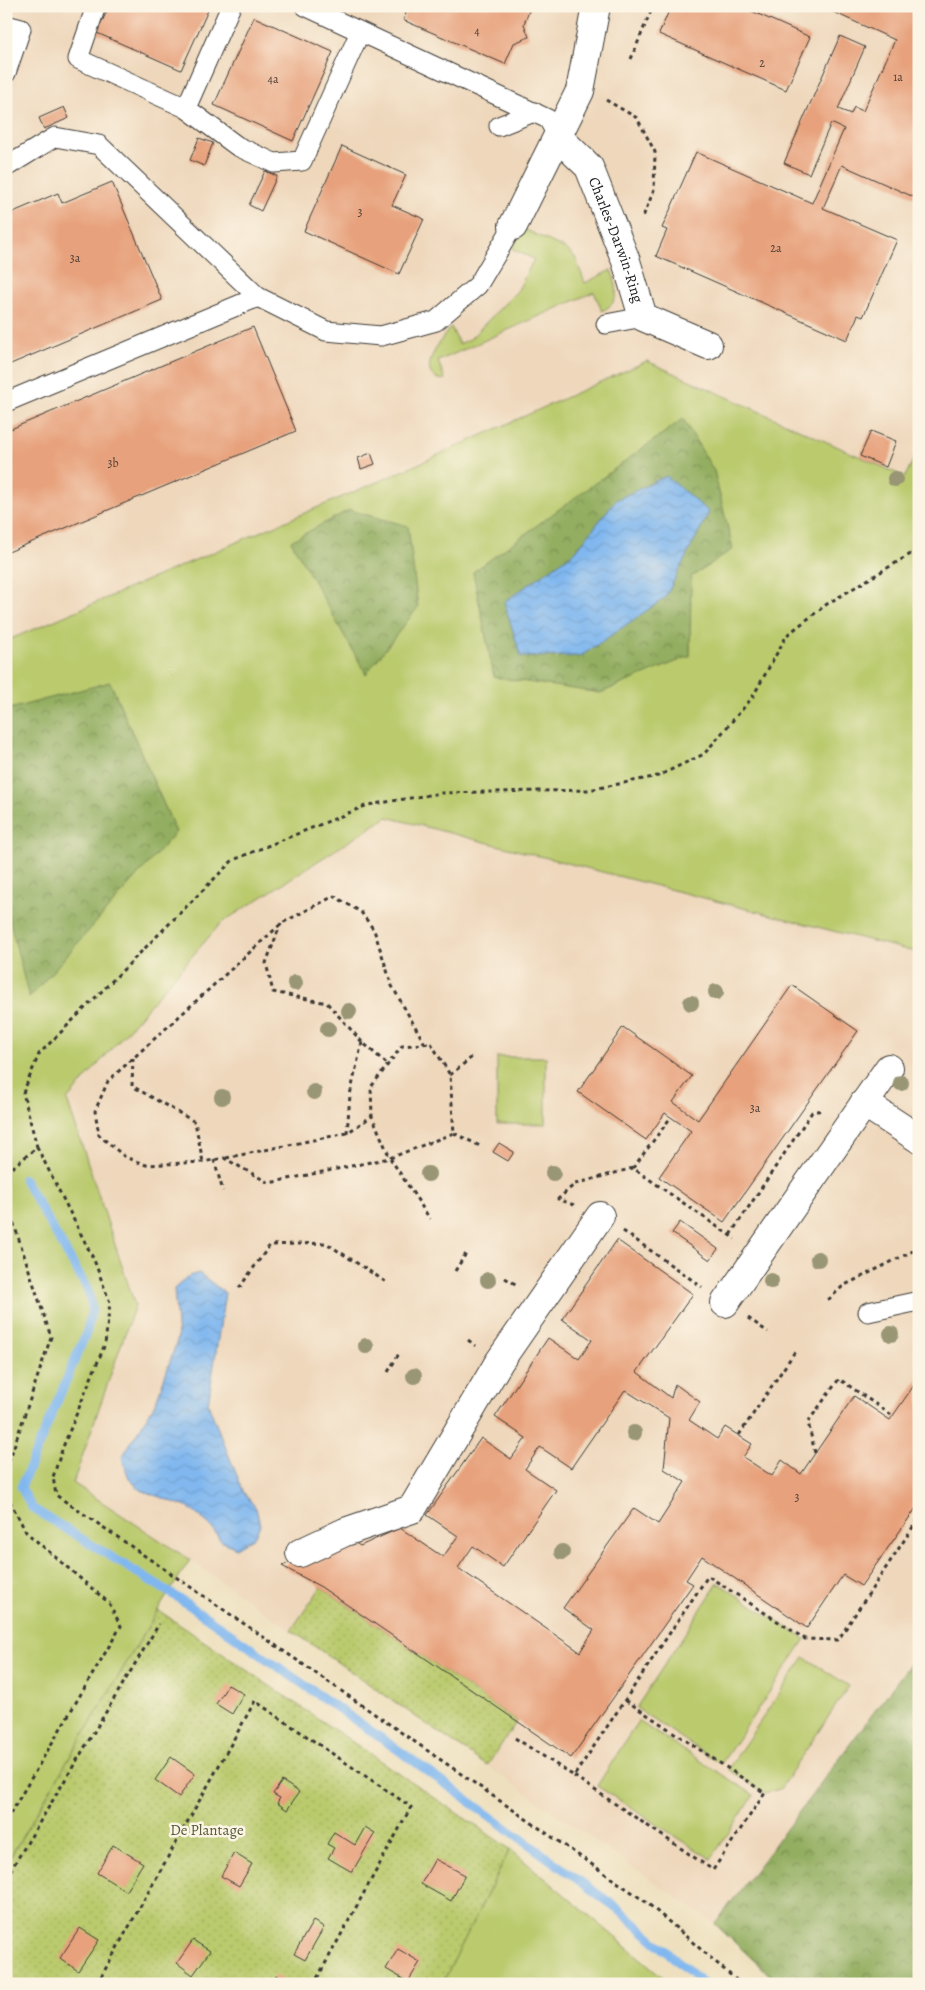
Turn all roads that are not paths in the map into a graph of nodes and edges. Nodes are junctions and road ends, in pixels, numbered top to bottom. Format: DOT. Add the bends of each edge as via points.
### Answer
graph roads {
  1 [pos="96,6"];
  2 [pos="231,6"];
  3 [pos="305,6"];
  4 [pos="596,6"];
  5 [pos="6,24"];
  6 [pos="360,32"];
  7 [pos="6,73"];
  8 [pos="186,108"];
  9 [pos="534,112"];
  10 [pos="499,126"];
  11 [pos="558,137"];
  12 [pos="6,167"];
  13 [pos="513,226"];
  14 [pos="258,297"];
  15 [pos="643,317"];
  16 [pos="606,324"];
  17 [pos="708,345"];
  18 [pos="6,402"];
  19 [pos="889,1068"];
  20 [pos="858,1112"];
  21 [pos="919,1139"];
  22 [pos="600,1216"];
  23 [pos="919,1301"];
  24 [pos="725,1303"];
  25 [pos="868,1312"];
  26 [pos="300,1553"];
  1 -- 8 [label="lane" via="78,59"];
  2 -- 8 [label="lane"];
  3 -- 6 [label="lane"];
  4 -- 11 [label="street" via="580,91"];
  5 -- 7 [label="lane" via="21,29"];
  6 -- 8 [label="lane" via="302,161 274,163 237,146"];
  6 -- 9 [label="lane"];
  9 -- 10 [label="lane"];
  9 -- 11 [label="lane" via="548,119"];
  11 -- 13 [label="street"];
  11 -- 15 [label="street, Charles-Darwin-Ring" via="589,167 626,261"];
  12 -- 14 [label="lane" via="55,137 99,145"];
  13 -- 14 [label="lane" via="478,284 436,321 381,336 326,331"];
  14 -- 18 [label="lane"];
  15 -- 16 [label="lane"];
  15 -- 17 [label="street, Charles-Darwin-Ring"];
  19 -- 20 [label="street"];
  20 -- 21 [label="street"];
  20 -- 24 [label="street"];
  22 -- 26 [label="street" via="500,1362 412,1509 345,1532"];
  23 -- 25 [label="lane"];
}
